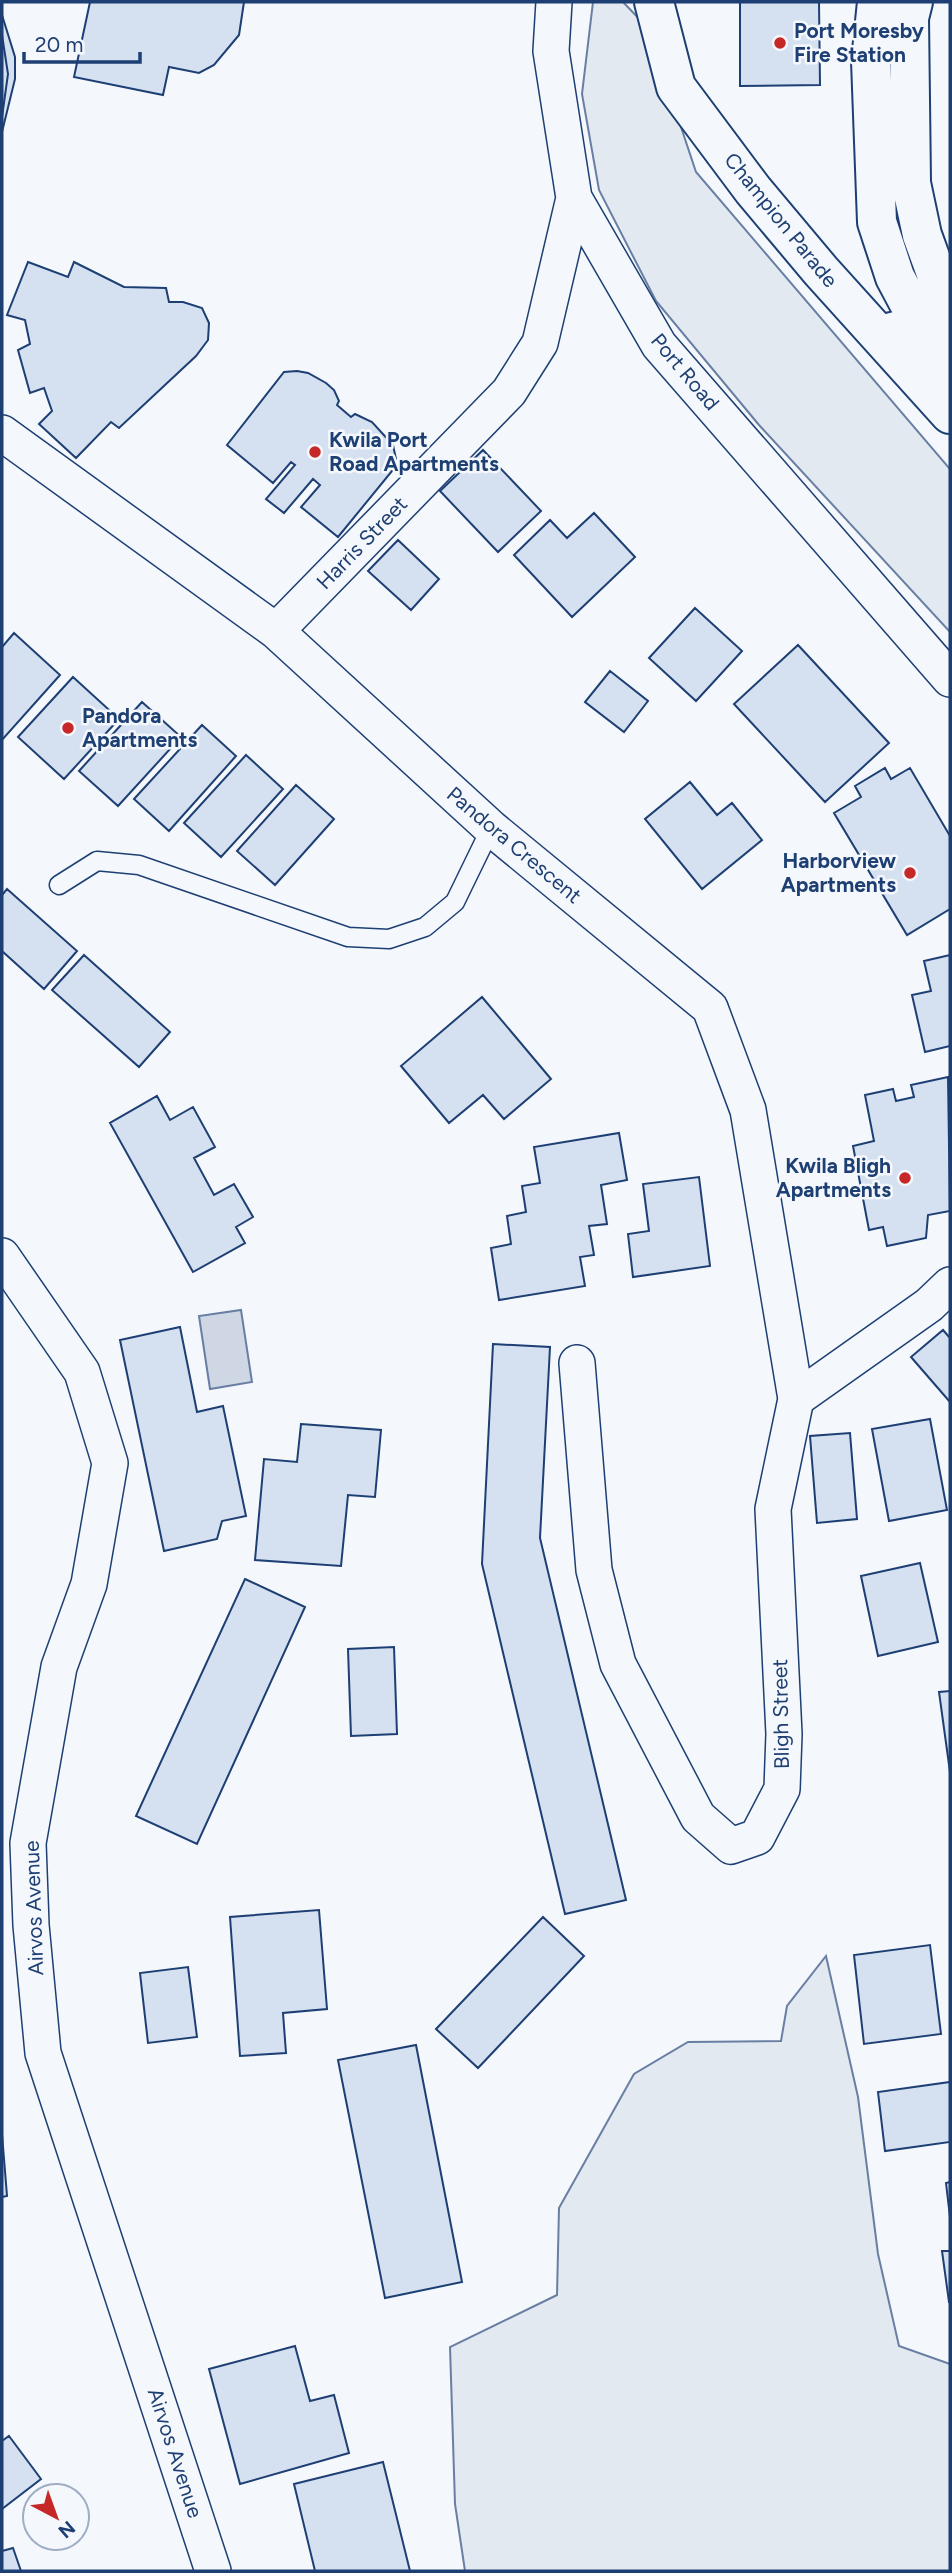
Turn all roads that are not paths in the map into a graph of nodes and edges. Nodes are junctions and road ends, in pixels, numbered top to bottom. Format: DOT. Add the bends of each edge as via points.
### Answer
graph roads {
  1 [pos="554,2"];
  2 [pos="653,2"];
  3 [pos="877,2"];
  4 [pos="912,2"];
  5 [pos="574,198"];
  6 [pos="940,318"];
  7 [pos="880,335"];
  8 [pos="950,371"];
  9 [pos="950,414"];
  10 [pos="2,433"];
  11 [pos="276,631"];
  12 [pos="950,679"];
  13 [pos="491,828"];
  14 [pos="59,885"];
  15 [pos="2,1256"];
  16 [pos="950,1285"];
  17 [pos="578,1363"];
  18 [pos="796,1399"];
  19 [pos="213,2571"];
  1 -- 5 [label="street, Port Road" via="551,51"];
  2 -- 7 [label="main road, Champion Parade" via="676,87 753,190"];
  3 -- 6 [label="main road" via="871,61 877,222 895,277"];
  4 -- 6 [label="main road" via="911,183"];
  5 -- 11 [label="street, Harris Street" via="540,342 509,393"];
  5 -- 12 [label="street, Port Road" via="659,345"];
  6 -- 7 [label="main road"];
  6 -- 8 [label="main road"];
  7 -- 9 [label="main road, Champion Parade"];
  10 -- 11 [label="street, Pandora Crescent"];
  11 -- 13 [label="street, Pandora Crescent"];
  13 -- 14 [label="lane" via="455,902 425,927 389,939 348,937 139,865 97,861"];
  13 -- 18 [label="street, Pandora Crescent" via="710,1008 748,1110"];
  15 -- 19 [label="street, Airvos Avenue" via="82,1372 110,1463 89,1584 59,1667 28,1843 43,2053"];
  16 -- 18 [label="street" via="929,1305"];
  17 -- 18 [label="street, Bligh Street" via="594,1570 618,1664 698,1816 731,1846 757,1837 782,1789 773,1509"];
}
